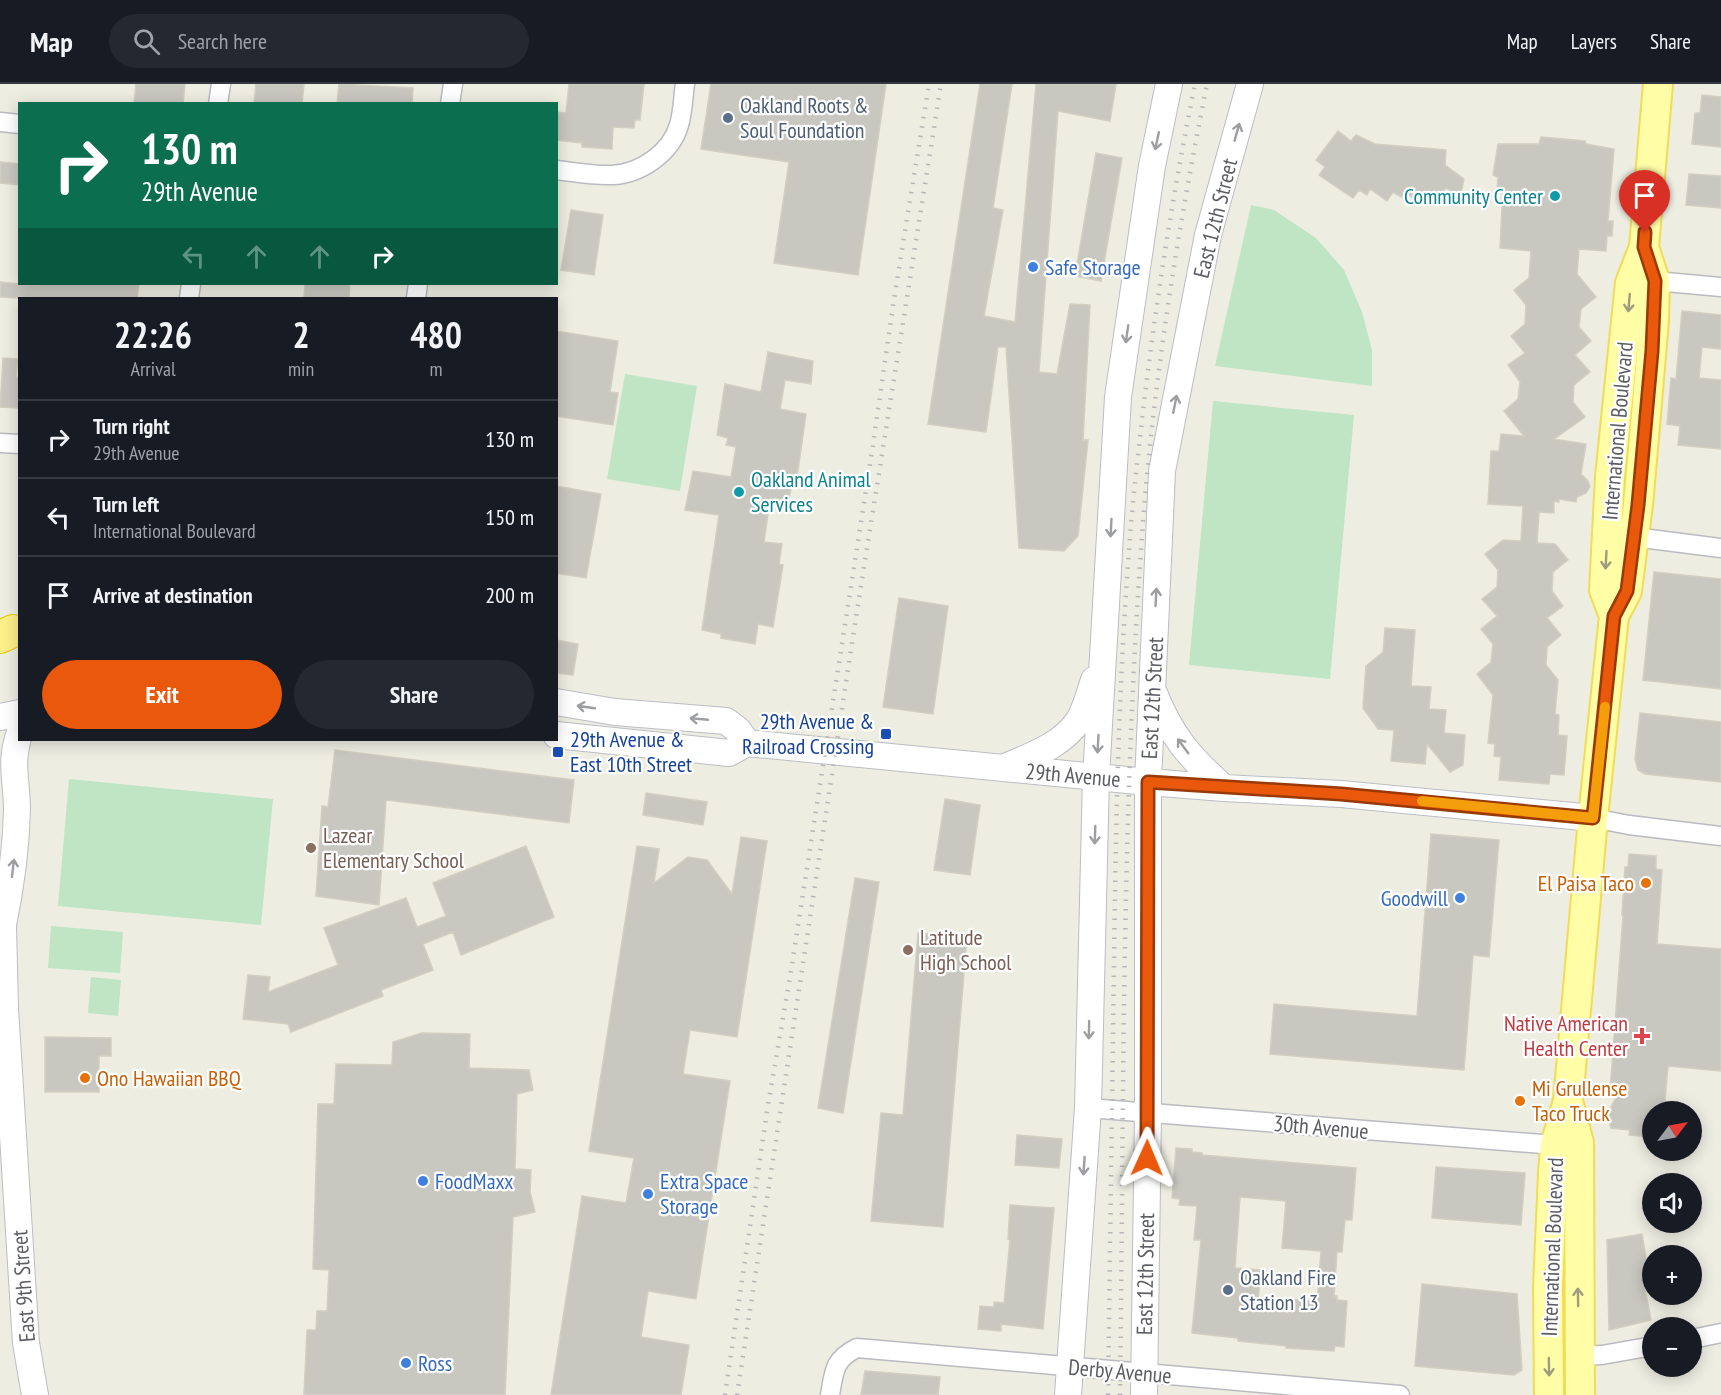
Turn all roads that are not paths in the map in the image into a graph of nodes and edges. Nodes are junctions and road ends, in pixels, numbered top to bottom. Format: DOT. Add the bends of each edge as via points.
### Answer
graph roads {
  1 [pos="221,84"];
  2 [pos="453,84"];
  3 [pos="685,84"];
  4 [pos="1169,84"];
  5 [pos="1250,84"];
  6 [pos="1658,84"];
  7 [pos="218,102"];
  8 [pos="450,102"];
  9 [pos="0,122"];
  10 [pos="18,124"];
  11 [pos="558,170"];
  12 [pos="1644,247"];
  13 [pos="1655,281"];
  14 [pos="1721,287"];
  15 [pos="0,443"];
  16 [pos="18,444"];
  17 [pos="1634,537"];
  18 [pos="1721,548"];
  19 [pos="1614,616"];
  20 [pos="1103,657"];
  21 [pos="1152,688"];
  22 [pos="558,702"];
  23 [pos="18,713"];
  24 [pos="0,717"];
  25 [pos="558,735"];
  26 [pos="18,739"];
  27 [pos="747,743"];
  28 [pos="1002,768"];
  29 [pos="1096,777"];
  30 [pos="1148,782"];
  31 [pos="1224,788"];
  32 [pos="1593,818"];
  33 [pos="1721,836"];
  34 [pos="2,915"];
  35 [pos="1568,1101"];
  36 [pos="1088,1108"];
  37 [pos="1148,1113"];
  38 [pos="1555,1145"];
  39 [pos="1721,1333"];
  40 [pos="1702,1337"];
  41 [pos="1642,1348"];
  42 [pos="1579,1356"];
  43 [pos="1071,1366"];
  44 [pos="1144,1384"];
  45 [pos="1311,1391"];
  46 [pos="35,1395"];
  47 [pos="830,1395"];
  48 [pos="1068,1395"];
  49 [pos="1400,1395"];
  50 [pos="1549,1395"];
  51 [pos="1580,1395"];
  1 -- 7 [label="street"];
  2 -- 8 [label="street"];
  3 -- 11 [label="street" via="679,126 666,149 655,159 613,175"];
  4 -- 20 [label="main road, one-way" via="1152,166 1118,397"];
  21 -- 5 [label="main road, East 12th Street, one-way" via="1162,471 1208,236"];
  6 -- 12 [label="main road, International Boulevard"];
  9 -- 10 [label="street"];
  12 -- 13 [label="main road, International Boulevard"];
  12 -- 19 [label="main road, International Boulevard, one-way" via="1630,283 1610,477 1604,590"];
  13 -- 14 [label="street"];
  13 -- 17 [label="main road, International Boulevard"];
  15 -- 16 [label="street"];
  17 -- 18 [label="street"];
  17 -- 19 [label="main road, International Boulevard" via="1627,591"];
  19 -- 32 [label="main road, International Boulevard"];
  20 -- 28 [label="main road" via="1079,719 1066,736"];
  20 -- 29 [label="main road, one-way"];
  21 -- 30 [label="main road, East 12th Street"];
  31 -- 21 [label="main road, one-way" via="1184,749 1165,720"];
  27 -- 22 [label="main road, one-way" via="726,721 615,712"];
  23 -- 24 [label="main road"];
  25 -- 27 [label="main road, 29th Avenue" via="729,753"];
  34 -- 26 [label="main road, East 9th Street, one-way" via="14,868 17,809 13,755"];
  27 -- 28 [label="main road, 29th Avenue"];
  28 -- 29 [label="main road, 29th Avenue"];
  29 -- 30 [label="main road, 29th Avenue"];
  29 -- 36 [label="main road, one-way"];
  30 -- 31 [label="main road, 29th Avenue"];
  30 -- 37 [label="main road, East 12th Street"];
  31 -- 32 [label="main road, 29th Avenue" via="1341,794"];
  32 -- 33 [label="street, 29th Avenue"];
  32 -- 35 [label="main road, International Boulevard"];
  34 -- 46 [label="main road, East 9th Street" via="26,1344"];
  35 -- 38 [label="main road, International Boulevard"];
  42 -- 35 [label="main road, International Boulevard, one-way" via="1579,1143"];
  36 -- 37 [label="street, 30th Avenue"];
  36 -- 43 [label="main road, one-way"];
  37 -- 38 [label="street, 30th Avenue"];
  37 -- 44 [label="main road, East 12th Street"];
  38 -- 50 [label="main road, International Boulevard, one-way" via="1548,1287"];
  39 -- 40 [label="street"];
  41 -- 42 [label="street"];
  42 -- 51 [label="main road, International Boulevard"];
  43 -- 44 [label="street, Derby Avenue"];
  43 -- 47 [label="street, Derby Avenue" via="857,1348 842,1355"];
  43 -- 48 [label="main road"];
  44 -- 45 [label="street, Derby Avenue"];
  45 -- 49 [label="street, Derby Avenue"];
}
